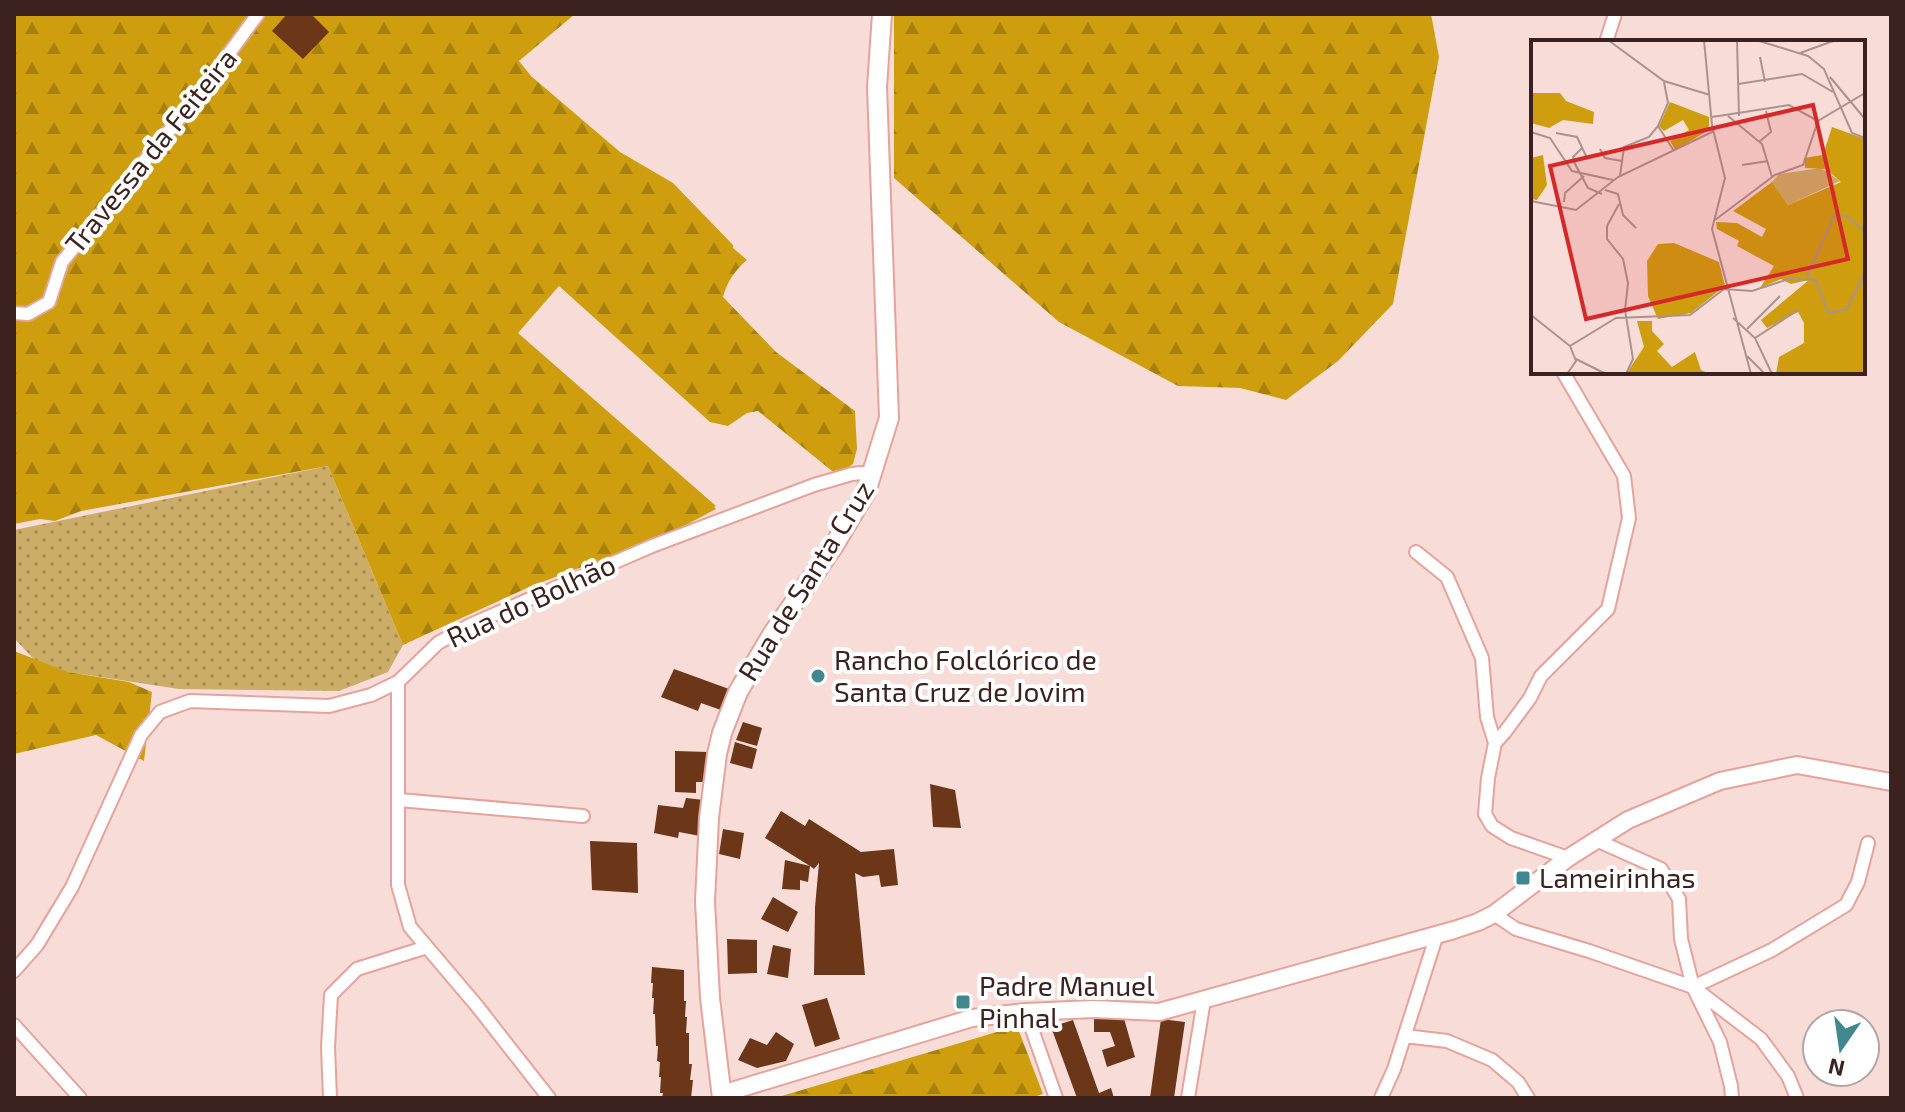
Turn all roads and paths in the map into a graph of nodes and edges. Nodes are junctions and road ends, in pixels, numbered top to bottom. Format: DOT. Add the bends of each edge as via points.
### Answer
graph roads {
  1 [pos="258,14"];
  2 [pos="882,14"];
  3 [pos="1615,14"];
  4 [pos="1607,40"];
  5 [pos="14,313"];
  6 [pos="1564,374"];
  7 [pos="872,476"];
  8 [pos="1416,552"];
  9 [pos="398,682"];
  10 [pos="1495,743"];
  11 [pos="1891,782"];
  12 [pos="399,800"];
  13 [pos="583,816"];
  14 [pos="1596,840"];
  15 [pos="1868,843"];
  16 [pos="1568,858"];
  17 [pos="1494,914"];
  18 [pos="1437,934"];
  19 [pos="427,947"];
  20 [pos="14,971"];
  21 [pos="1693,987"];
  22 [pos="1204,1000"];
  23 [pos="1026,1012"];
  24 [pos="14,1025"];
  25 [pos="1405,1036"];
  26 [pos="722,1096"];
  27 [pos="80,1098"];
  28 [pos="330,1098"];
  29 [pos="549,1098"];
  30 [pos="1056,1098"];
  31 [pos="1188,1098"];
  32 [pos="1381,1098"];
  33 [pos="1528,1098"];
  34 [pos="1732,1098"];
  35 [pos="1797,1098"];
  1 -- 5 [label="street, Travessa da Feiteira" via="62,262 49,302 28,314"];
  2 -- 7 [label="main road, Rua de Santa Cruz" via="877,87 889,418"];
  3 -- 4 [label="street"];
  6 -- 10 [label="street" via="1624,476 1629,518 1608,609 1541,676"];
  7 -- 9 [label="street, Rua do Bolhão" via="852,474 814,485 652,546 470,625 438,643"];
  7 -- 26 [label="main road, Rua de Santa Cruz" via="833,547 738,692 722,733 709,818 705,901"];
  8 -- 10 [label="street" via="1447,577 1482,658"];
  9 -- 12 [label="street"];
  9 -- 20 [label="street, Rua do Bolhão" via="329,706 190,701 160,712 141,735 72,887 37,945"];
  10 -- 16 [label="street" via="1485,814 1492,826"];
  11 -- 14 [label="street" via="1797,765 1720,781 1628,820"];
  12 -- 13 [label="street"];
  12 -- 19 [label="street" via="398,885 410,927"];
  14 -- 16 [label="street"];
  14 -- 21 [label="street" via="1661,869 1679,899 1681,939"];
  15 -- 21 [label="street" via="1846,905 1772,950"];
  16 -- 17 [label="street"];
  17 -- 18 [label="street"];
  17 -- 21 [label="street" via="1516,929"];
  18 -- 22 [label="street"];
  18 -- 25 [label="street"];
  19 -- 28 [label="street" via="357,969 331,995"];
  19 -- 29 [label="street"];
  21 -- 34 [label="street" via="1720,1042"];
  21 -- 35 [label="street" via="1761,1039"];
  22 -- 23 [label="street" via="1159,1012"];
  22 -- 31 [label="street"];
  23 -- 26 [label="street" via="972,1018"];
  23 -- 30 [label="street"];
  24 -- 27 [label="street"];
  25 -- 32 [label="street"];
  25 -- 33 [label="street" via="1447,1041 1492,1060"];
}
